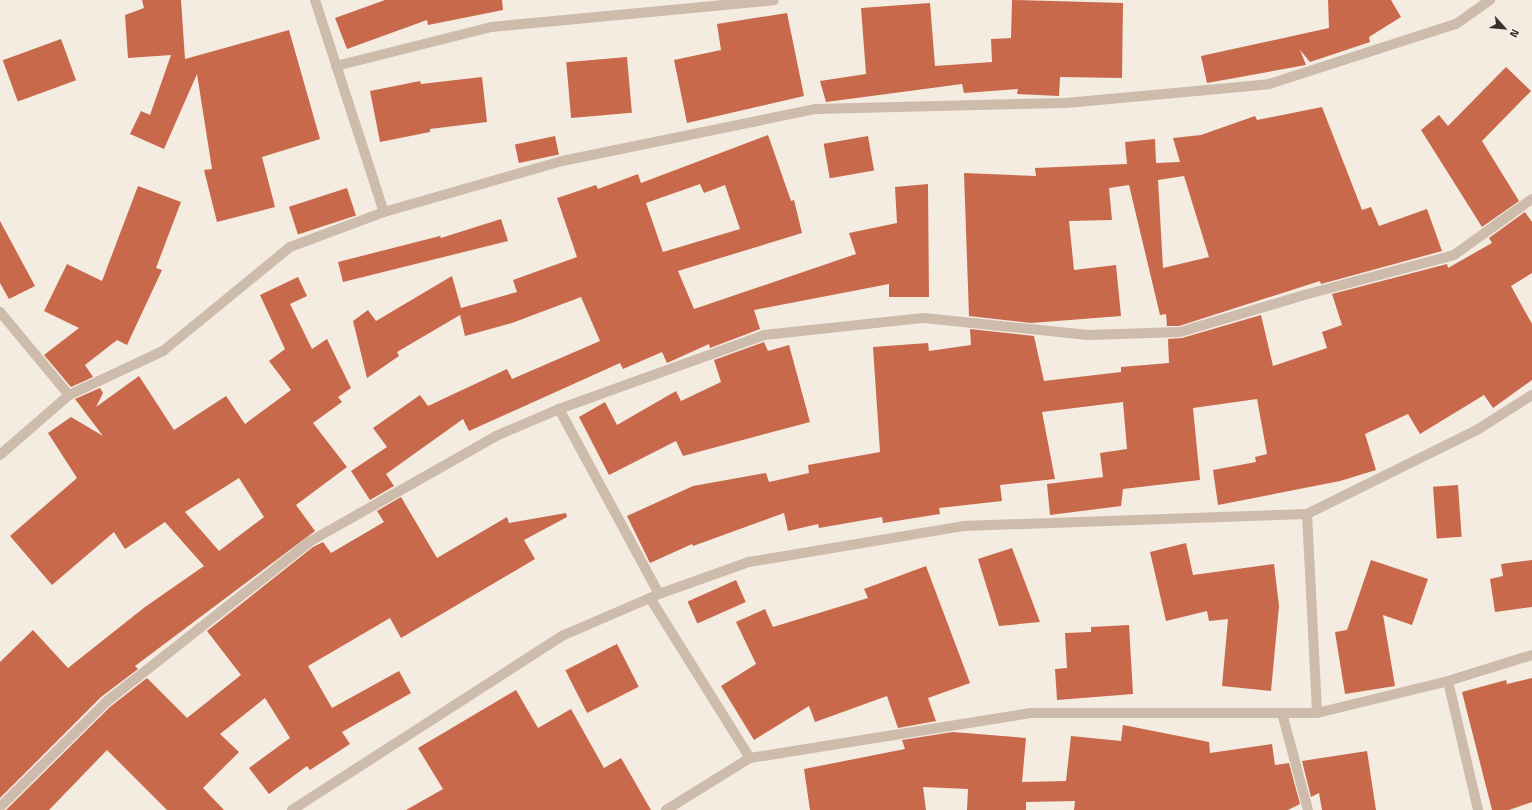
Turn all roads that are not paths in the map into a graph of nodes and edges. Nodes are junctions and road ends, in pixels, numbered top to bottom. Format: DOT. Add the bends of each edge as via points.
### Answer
graph roads {
  1 [pos="315,0"];
  2 [pos="774,0"];
  3 [pos="1490,0"];
  4 [pos="336,66"];
  5 [pos="1532,199"];
  6 [pos="384,212"];
  7 [pos="0,312"];
  8 [pos="1532,394"];
  9 [pos="69,395"];
  10 [pos="559,409"];
  11 [pos="0,455"];
  12 [pos="1307,514"];
  13 [pos="654,596"];
  14 [pos="1532,655"];
  15 [pos="1448,681"];
  16 [pos="1282,713"];
  17 [pos="1318,713"];
  18 [pos="750,758"];
  19 [pos="0,807"];
  20 [pos="292,810"];
  21 [pos="666,810"];
  22 [pos="1308,810"];
  23 [pos="1478,810"];
  1 -- 4 [label="street"];
  2 -- 4 [label="street" via="491,27"];
  3 -- 6 [label="street" via="1456,24 1269,84 1066,103 816,109 562,160"];
  4 -- 6 [label="street"];
  5 -- 10 [label="street" via="1454,255 1304,295 1180,332 1088,335 924,318 764,335"];
  6 -- 9 [label="street" via="290,246 163,352"];
  7 -- 9 [label="street"];
  8 -- 12 [label="street" via="1477,430"];
  9 -- 11 [label="street"];
  10 -- 13 [label="street"];
  10 -- 19 [label="street" via="496,436 309,542 106,702"];
  12 -- 13 [label="street" via="963,526 749,562"];
  12 -- 17 [label="street"];
  13 -- 18 [label="street"];
  13 -- 20 [label="street" via="564,635"];
  14 -- 15 [label="street"];
  15 -- 17 [label="street"];
  15 -- 23 [label="street"];
  16 -- 17 [label="street"];
  16 -- 18 [label="street" via="1030,713"];
  16 -- 22 [label="street"];
  18 -- 21 [label="street"];
}
